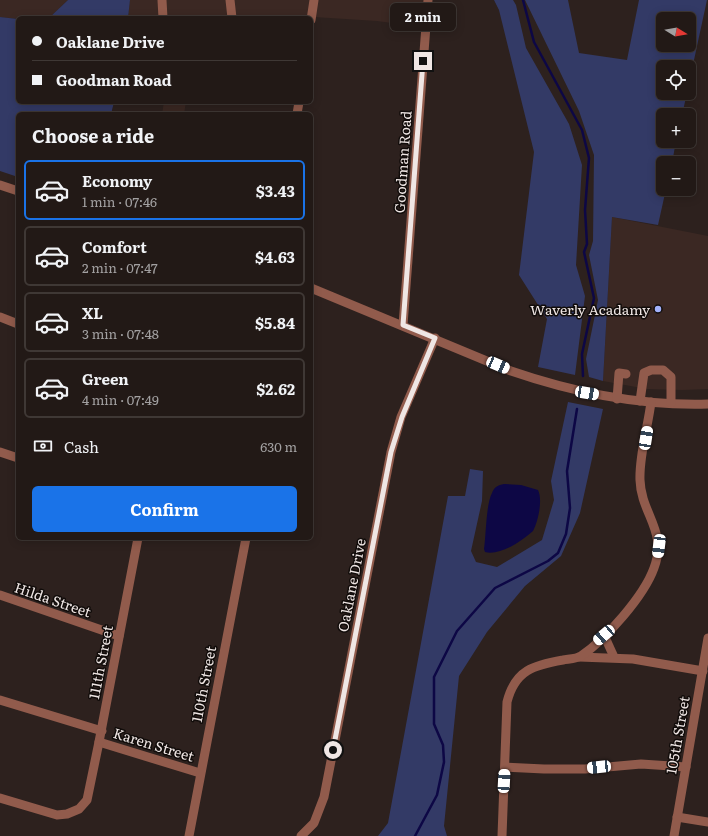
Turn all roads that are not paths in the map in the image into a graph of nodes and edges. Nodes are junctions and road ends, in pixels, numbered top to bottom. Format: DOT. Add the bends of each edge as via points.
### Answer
graph roads {
  1 [pos="162,0"];
  2 [pos="230,0"];
  3 [pos="314,0"];
  4 [pos="428,0"];
  5 [pos="163,16"];
  6 [pos="232,16"];
  7 [pos="312,16"];
  8 [pos="0,185"];
  9 [pos="16,190"];
  10 [pos="313,289"];
  11 [pos="0,317"];
  12 [pos="16,323"];
  13 [pos="403,325"];
  14 [pos="435,338"];
  15 [pos="626,374"];
  16 [pos="616,398"];
  17 [pos="640,401"];
  18 [pos="651,402"];
  19 [pos="671,403"];
  20 [pos="708,404"];
  21 [pos="0,452"];
  22 [pos="16,457"];
  23 [pos="138,540"];
  24 [pos="246,540"];
  25 [pos="0,595"];
  26 [pos="604,635"];
  27 [pos="119,636"];
  28 [pos="708,638"];
  29 [pos="579,657"];
  30 [pos="614,657"];
  31 [pos="703,671"];
  32 [pos="0,700"];
  33 [pos="102,731"];
  34 [pos="100,742"];
  35 [pos="505,767"];
  36 [pos="686,767"];
  37 [pos="200,773"];
  38 [pos="0,798"];
  39 [pos="677,817"];
  40 [pos="708,822"];
  41 [pos="189,836"];
  42 [pos="301,836"];
  43 [pos="502,836"];
  44 [pos="674,836"];
  1 -- 5 [label="street"];
  2 -- 6 [label="street"];
  3 -- 7 [label="street"];
  4 -- 13 [label="street, Goodman Road"];
  8 -- 9 [label="street"];
  10 -- 13 [label="street"];
  11 -- 12 [label="street"];
  13 -- 14 [label="street"];
  14 -- 16 [label="street" via="511,371 573,390"];
  14 -- 42 [label="street, Oaklane Drive" via="394,440 324,797 314,823"];
  15 -- 16 [label="street" via="619,373"];
  16 -- 17 [label="street"];
  17 -- 18 [label="street"];
  17 -- 19 [label="street" via="644,373 663,370 671,377"];
  18 -- 19 [label="street"];
  18 -- 26 [label="street" via="640,480 642,494 657,535 657,558 648,582 640,594"];
  19 -- 20 [label="street"];
  21 -- 22 [label="street"];
  23 -- 27 [label="street, 111th Street"];
  24 -- 37 [label="street, 110th Street"];
  25 -- 27 [label="street, Hilda Street"];
  26 -- 29 [label="street"];
  26 -- 30 [label="street"];
  27 -- 33 [label="street, 111th Street"];
  28 -- 31 [label="street, 105th Street"];
  29 -- 30 [label="street"];
  29 -- 35 [label="street" via="543,663 522,673 515,681 507,702"];
  30 -- 31 [label="street"];
  31 -- 36 [label="street, 105th Street"];
  32 -- 33 [label="street, Karen Street"];
  33 -- 34 [label="street, 111th Street"];
  34 -- 37 [label="street, Karen Street"];
  34 -- 38 [label="street, 111th Street" via="90,791 87,800 79,809 57,815"];
  35 -- 36 [label="street" via="585,769 641,764"];
  35 -- 43 [label="street"];
  36 -- 39 [label="street, 105th Street"];
  37 -- 41 [label="street, 110th Street"];
  39 -- 40 [label="street"];
  39 -- 44 [label="street, 105th Street"];
}
